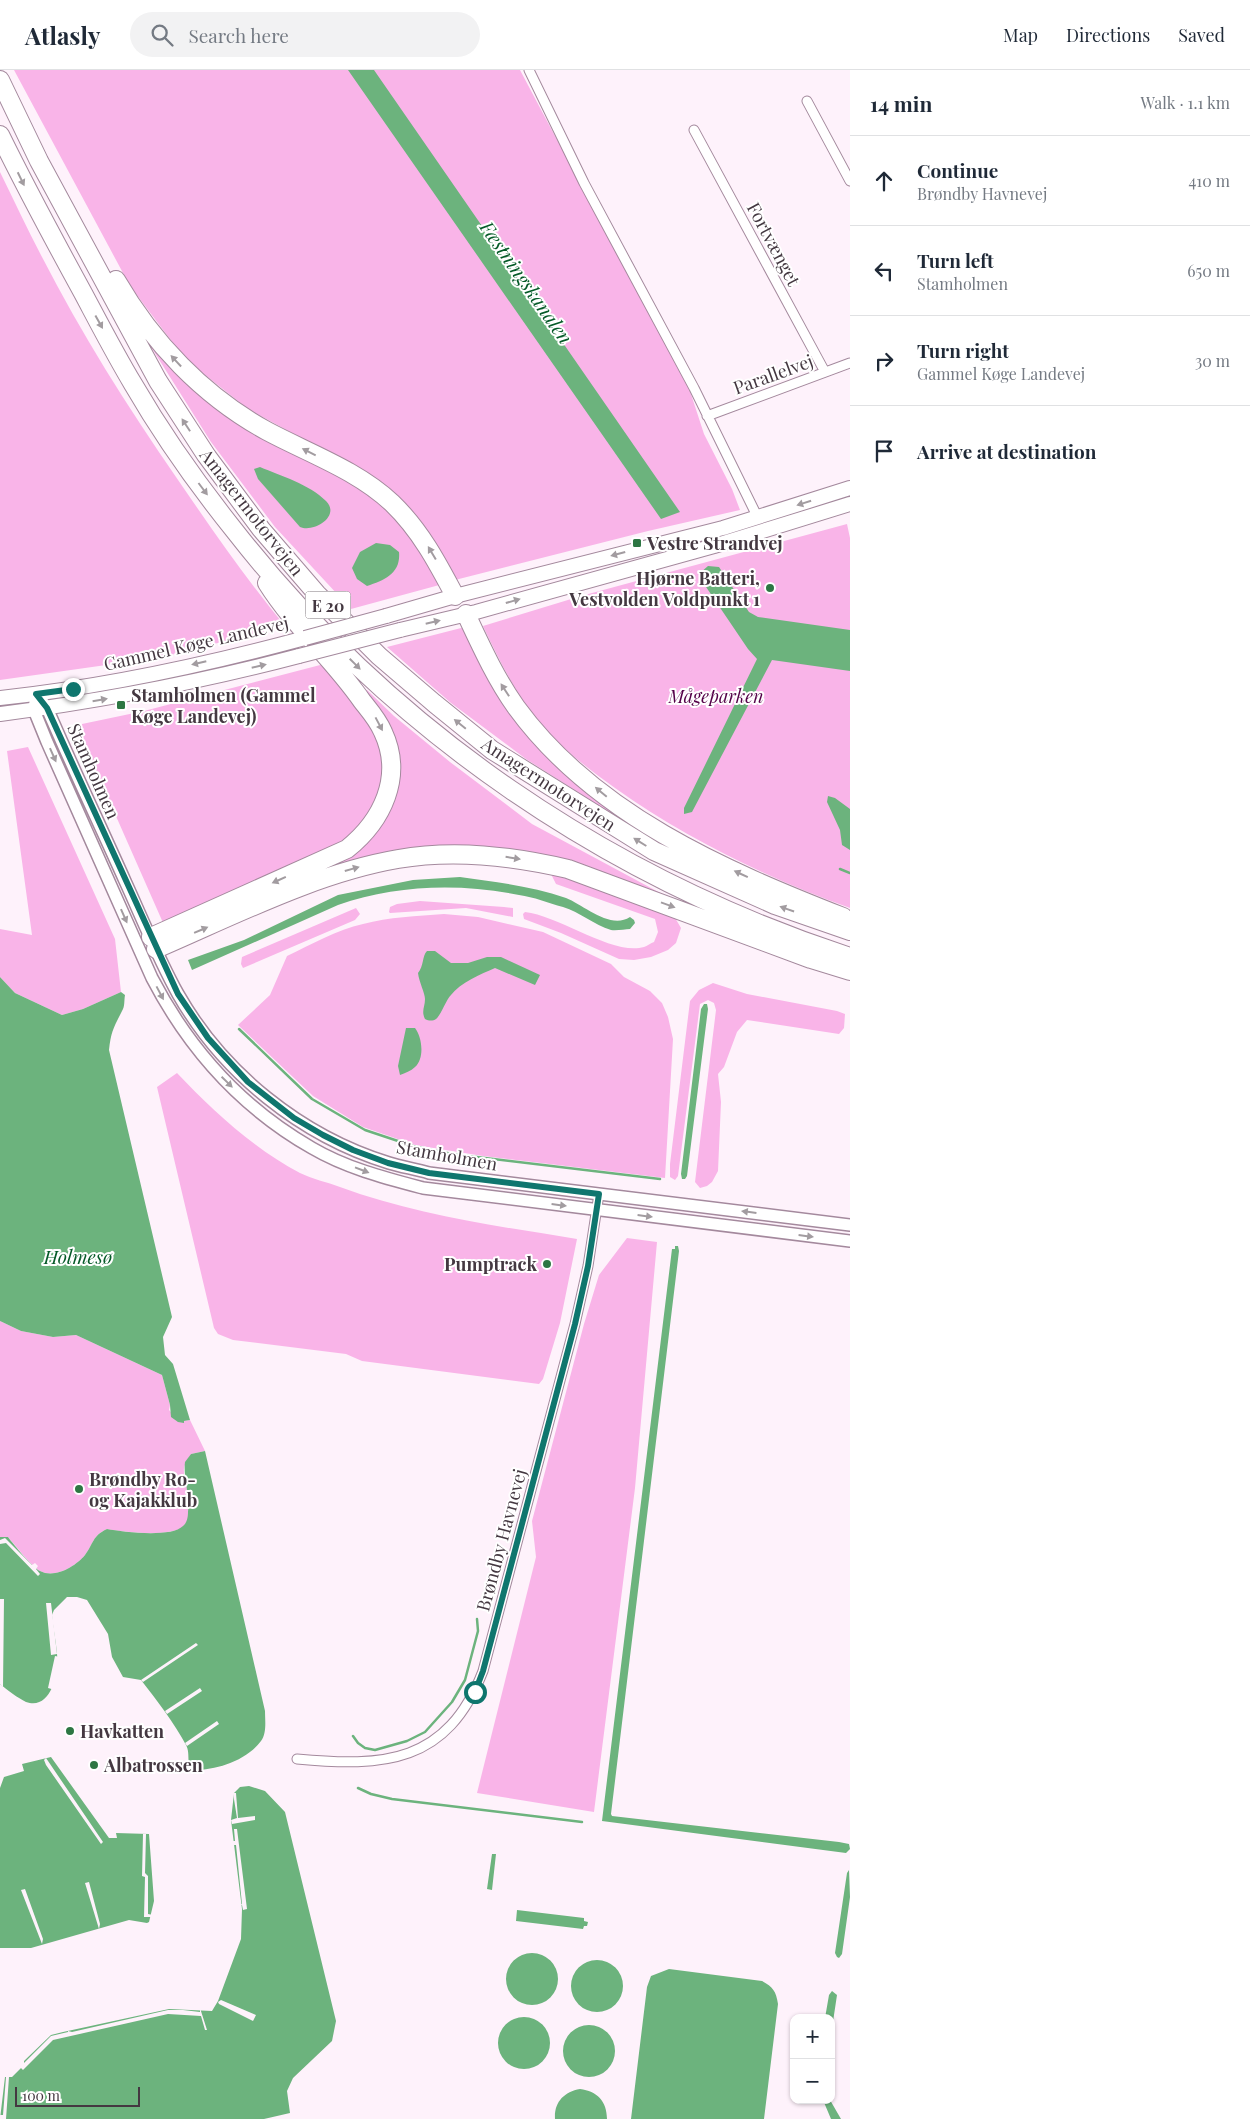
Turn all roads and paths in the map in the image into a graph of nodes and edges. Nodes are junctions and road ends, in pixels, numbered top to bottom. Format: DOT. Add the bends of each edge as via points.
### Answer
graph roads {
  1 [pos="529,70"];
  2 [pos="0,80"];
  3 [pos="807,101"];
  4 [pos="694,130"];
  5 [pos="0,135"];
  6 [pos="40,160"];
  7 [pos="850,181"];
  8 [pos="850,363"];
  9 [pos="825,372"];
  10 [pos="707,416"];
  11 [pos="850,488"];
  12 [pos="850,504"];
  13 [pos="758,518"];
  14 [pos="235,532"];
  15 [pos="455,596"];
  16 [pos="466,614"];
  17 [pos="36,694"];
  18 [pos="0,698"];
  19 [pos="41,709"];
  20 [pos="0,714"];
  21 [pos="850,920"];
  22 [pos="850,931"];
  23 [pos="149,945"];
  24 [pos="850,957"];
  25 [pos="850,971"];
  26 [pos="599,1194"];
  27 [pos="597,1210"];
  28 [pos="850,1224"];
  29 [pos="850,1241"];
  30 [pos="297,1759"];
  1 -- 10 [label="street" via="584,183"];
  2 -- 6 [label="highway, Amagermotorvejen / E 20"];
  3 -- 7 [label="street"];
  4 -- 9 [label="street, Fortvænget"];
  5 -- 14 [label="highway, Amagermotorvejen / E 20, one-way" via="28,193 134,386"];
  15 -- 6 [label="highway, one-way" via="432,552 390,501 352,474 265,430 220,400 182,368 156,339 124,294 69,197"];
  22 -- 6 [label="highway, Amagermotorvejen / E 20, one-way" via="775,905 654,851 492,750 379,656 317,594 206,455 158,381"];
  8 -- 9 [label="street, Parallelvej"];
  9 -- 10 [label="street, Parallelvej"];
  10 -- 13 [label="street"];
  11 -- 13 [label="main road, Gammel Køge Landevej, one-way"];
  16 -- 12 [label="main road, Gammel Køge Landevej, one-way" via="714,546"];
  13 -- 15 [label="main road, Gammel Køge Landevej, one-way"];
  14 -- 23 [label="highway, one-way" via="281,605 376,718 389,752 391,771 388,789 374,823 347,849"];
  14 -- 24 [label="highway, Amagermotorvejen / E 20, one-way" via="310,619 367,676 425,726 503,785 575,833 644,872 753,923"];
  15 -- 16 [label="main road"];
  15 -- 17 [label="main road, Gammel Køge Landevej, one-way, bridge" via="160,673"];
  19 -- 16 [label="main road, Gammel Køge Landevej, one-way, bridge" via="160,690"];
  21 -- 16 [label="highway, one-way" via="714,861 670,838 606,797 564,760 516,707"];
  17 -- 18 [label="main road, Gammel Køge Landevej"];
  17 -- 19 [label="street, Stamholmen"];
  19 -- 20 [label="main road, Gammel Køge Landevej"];
  19 -- 23 [label="street, Stamholmen"];
  19 -- 23 [label="street, Stamholmen, one-way" via="47,742"];
  23 -- 25 [label="highway, one-way" via="366,865 399,858 467,854 535,861 568,869"];
  23 -- 26 [label="street, Stamholmen" via="193,1017 231,1064 267,1098 323,1135 388,1163 429,1173"];
  23 -- 27 [label="street, Stamholmen, one-way" via="165,1003 194,1046 258,1112 313,1149 380,1177 423,1188"];
  26 -- 27 [label="street, Brøndby Havnevej"];
  28 -- 26 [label="street, Stamholmen, one-way"];
  27 -- 29 [label="street, Stamholmen, one-way"];
  27 -- 30 [label="street, Brøndby Havnevej" via="575,1324 475,1692 449,1727 413,1752 370,1762"];
}
